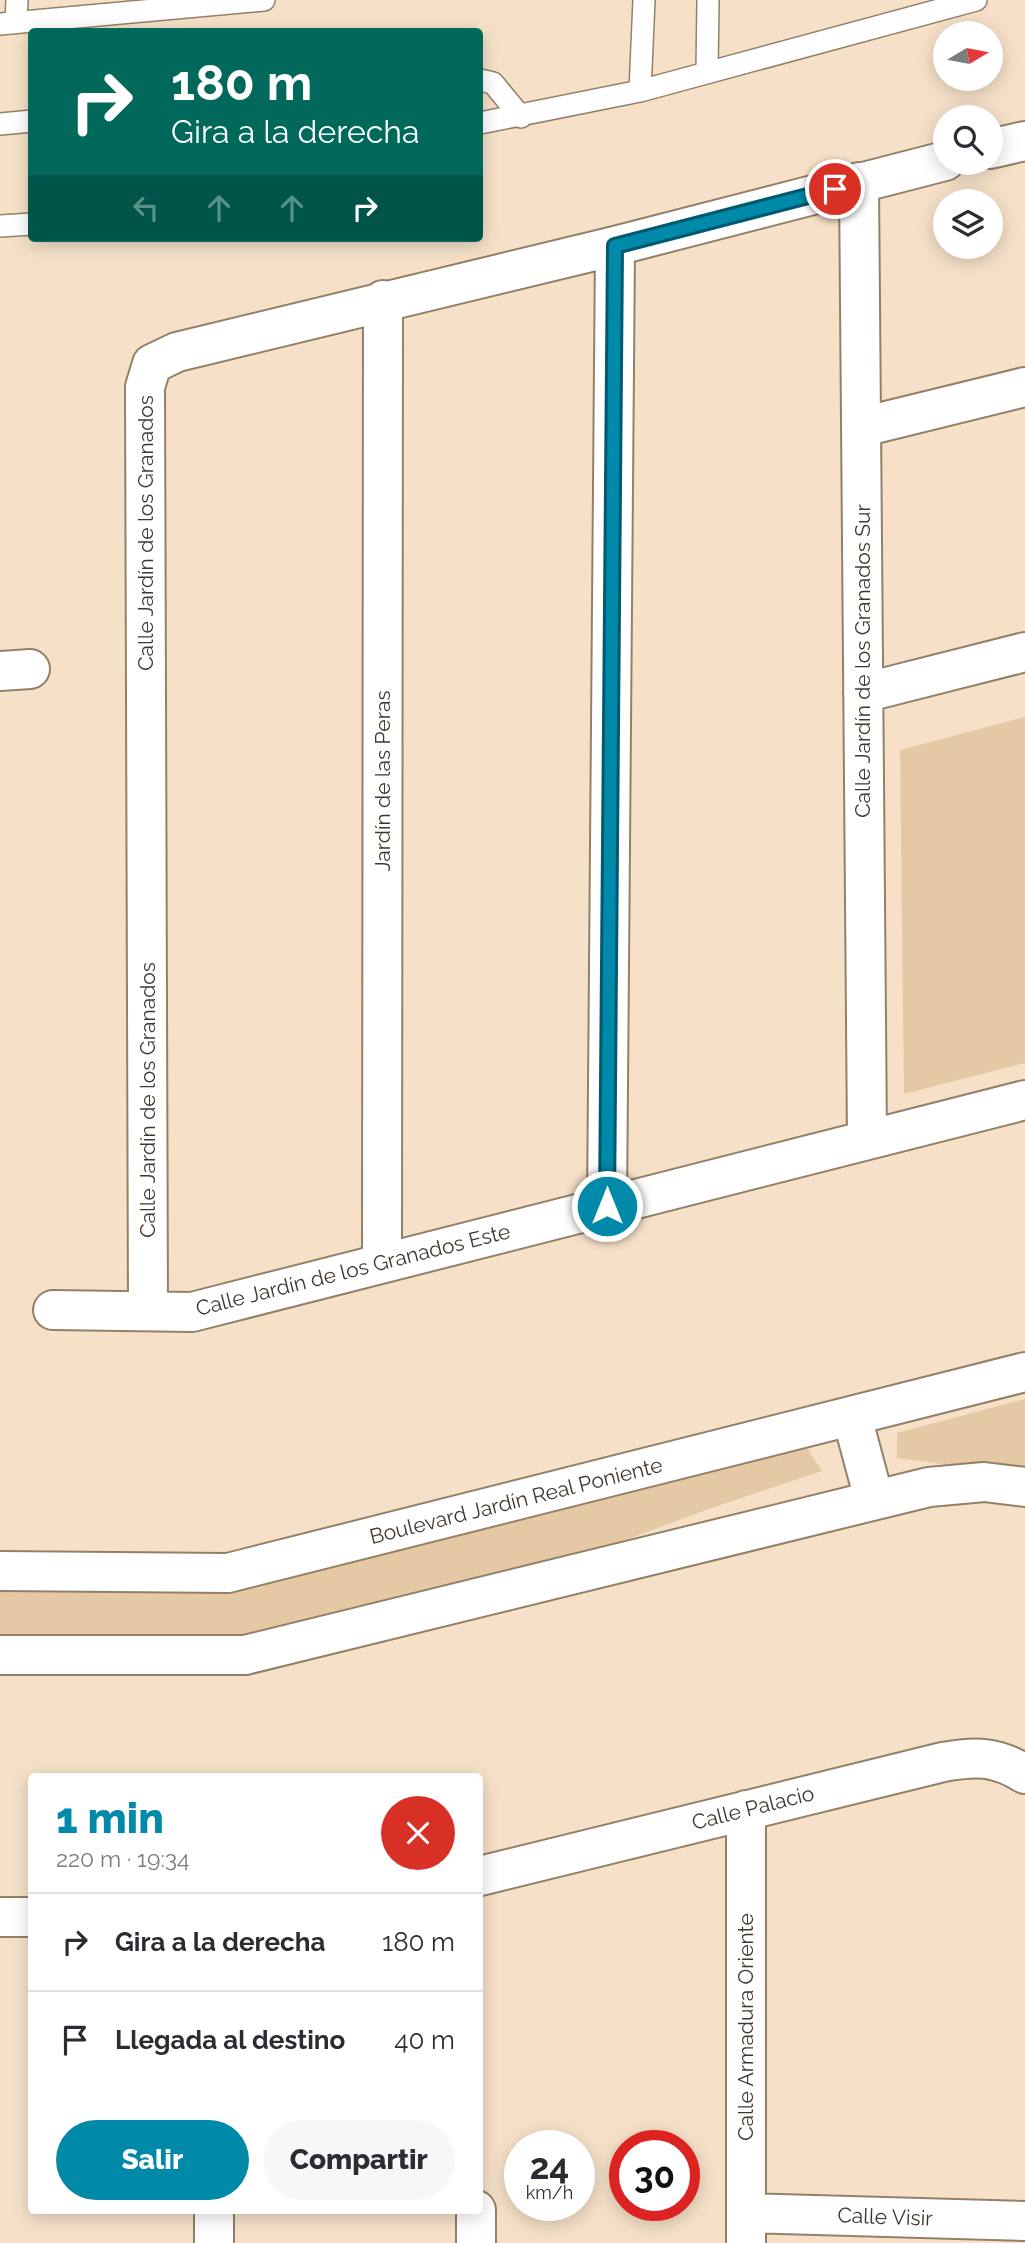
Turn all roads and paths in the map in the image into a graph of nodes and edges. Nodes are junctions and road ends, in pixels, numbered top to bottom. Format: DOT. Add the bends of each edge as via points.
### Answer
graph roads {
  1 [pos="17,0"];
  2 [pos="264,0"];
  3 [pos="644,0"];
  4 [pos="708,0"];
  5 [pos="976,0"];
  6 [pos="8,23"];
  7 [pos="707,72"];
  8 [pos="483,81"];
  9 [pos="640,91"];
  10 [pos="521,117"];
  11 [pos="28,121"];
  12 [pos="483,123"];
  13 [pos="0,124"];
  14 [pos="1025,141"];
  15 [pos="1003,146"];
  16 [pos="933,164"];
  17 [pos="859,182"];
  18 [pos="28,224"];
  19 [pos="0,226"];
  20 [pos="615,246"];
  21 [pos="383,300"];
  22 [pos="1025,387"];
  23 [pos="862,427"];
  24 [pos="1025,652"];
  25 [pos="863,693"];
  26 [pos="1025,1100"];
  27 [pos="867,1140"];
  28 [pos="607,1206"];
  29 [pos="382,1263"];
  30 [pos="54,1310"];
  31 [pos="148,1311"];
  32 [pos="1025,1373"];
  33 [pos="852,1417"];
  34 [pos="1025,1487"];
  35 [pos="874,1499"];
  36 [pos="0,1571"];
  37 [pos="0,1655"];
  38 [pos="1025,1774"];
  39 [pos="746,1810"];
  40 [pos="483,1875"];
  41 [pos="0,1917"];
  42 [pos="28,1917"];
  43 [pos="214,2214"];
  44 [pos="476,2214"];
  45 [pos="1025,2221"];
  46 [pos="746,2228"];
  47 [pos="214,2243"];
  48 [pos="476,2243"];
  1 -- 6 [label="lane"];
  2 -- 6 [label="lane"];
  3 -- 9 [label="lane"];
  4 -- 7 [label="lane"];
  5 -- 7 [label="lane"];
  7 -- 9 [label="lane"];
  8 -- 10 [label="lane" via="493,83"];
  9 -- 10 [label="lane"];
  10 -- 12 [label="lane"];
  11 -- 13 [label="lane"];
  14 -- 15 [label="street"];
  16 -- 17 [label="street, Calle Jardín de los Granados"];
  17 -- 20 [label="street, Calle Jardín de los Granados"];
  17 -- 23 [label="street, Calle Jardín de los Granados Sur"];
  18 -- 19 [label="lane"];
  20 -- 21 [label="street, Calle Jardín de los Granados"];
  20 -- 28 [label="street"];
  21 -- 29 [label="street, Jardín de las Peras"];
  21 -- 31 [label="street, Calle Jardín de los Granados" via="177,352 152,364 145,387"];
  22 -- 23 [label="street"];
  23 -- 25 [label="street, Calle Jardín de los Granados Sur"];
  24 -- 25 [label="street"];
  25 -- 27 [label="street, Calle Jardín de los Granados Sur"];
  26 -- 27 [label="street, Calle Jardín de los Granados Este"];
  27 -- 28 [label="street, Calle Jardín de los Granados Este"];
  28 -- 29 [label="street, Calle Jardín de los Granados Este"];
  29 -- 31 [label="street, Calle Jardín de los Granados Este" via="192,1312"];
  30 -- 31 [label="street, Calle Jardín de los Granados Este"];
  32 -- 33 [label="street, Boulevard Jardín Real Poniente"];
  33 -- 35 [label="street"];
  33 -- 36 [label="street, Boulevard Jardín Real Poniente" via="228,1573"];
  34 -- 35 [label="street" via="970,1483"];
  35 -- 37 [label="street" via="245,1655"];
  38 -- 39 [label="street, Calle Palacio" via="976,1756"];
  39 -- 40 [label="street, Calle Palacio"];
  39 -- 46 [label="street, Calle Armadura Oriente"];
  41 -- 42 [label="street"];
  43 -- 47 [label="street"];
  44 -- 48 [label="street"];
  45 -- 46 [label="street, Calle Visir"];
}
